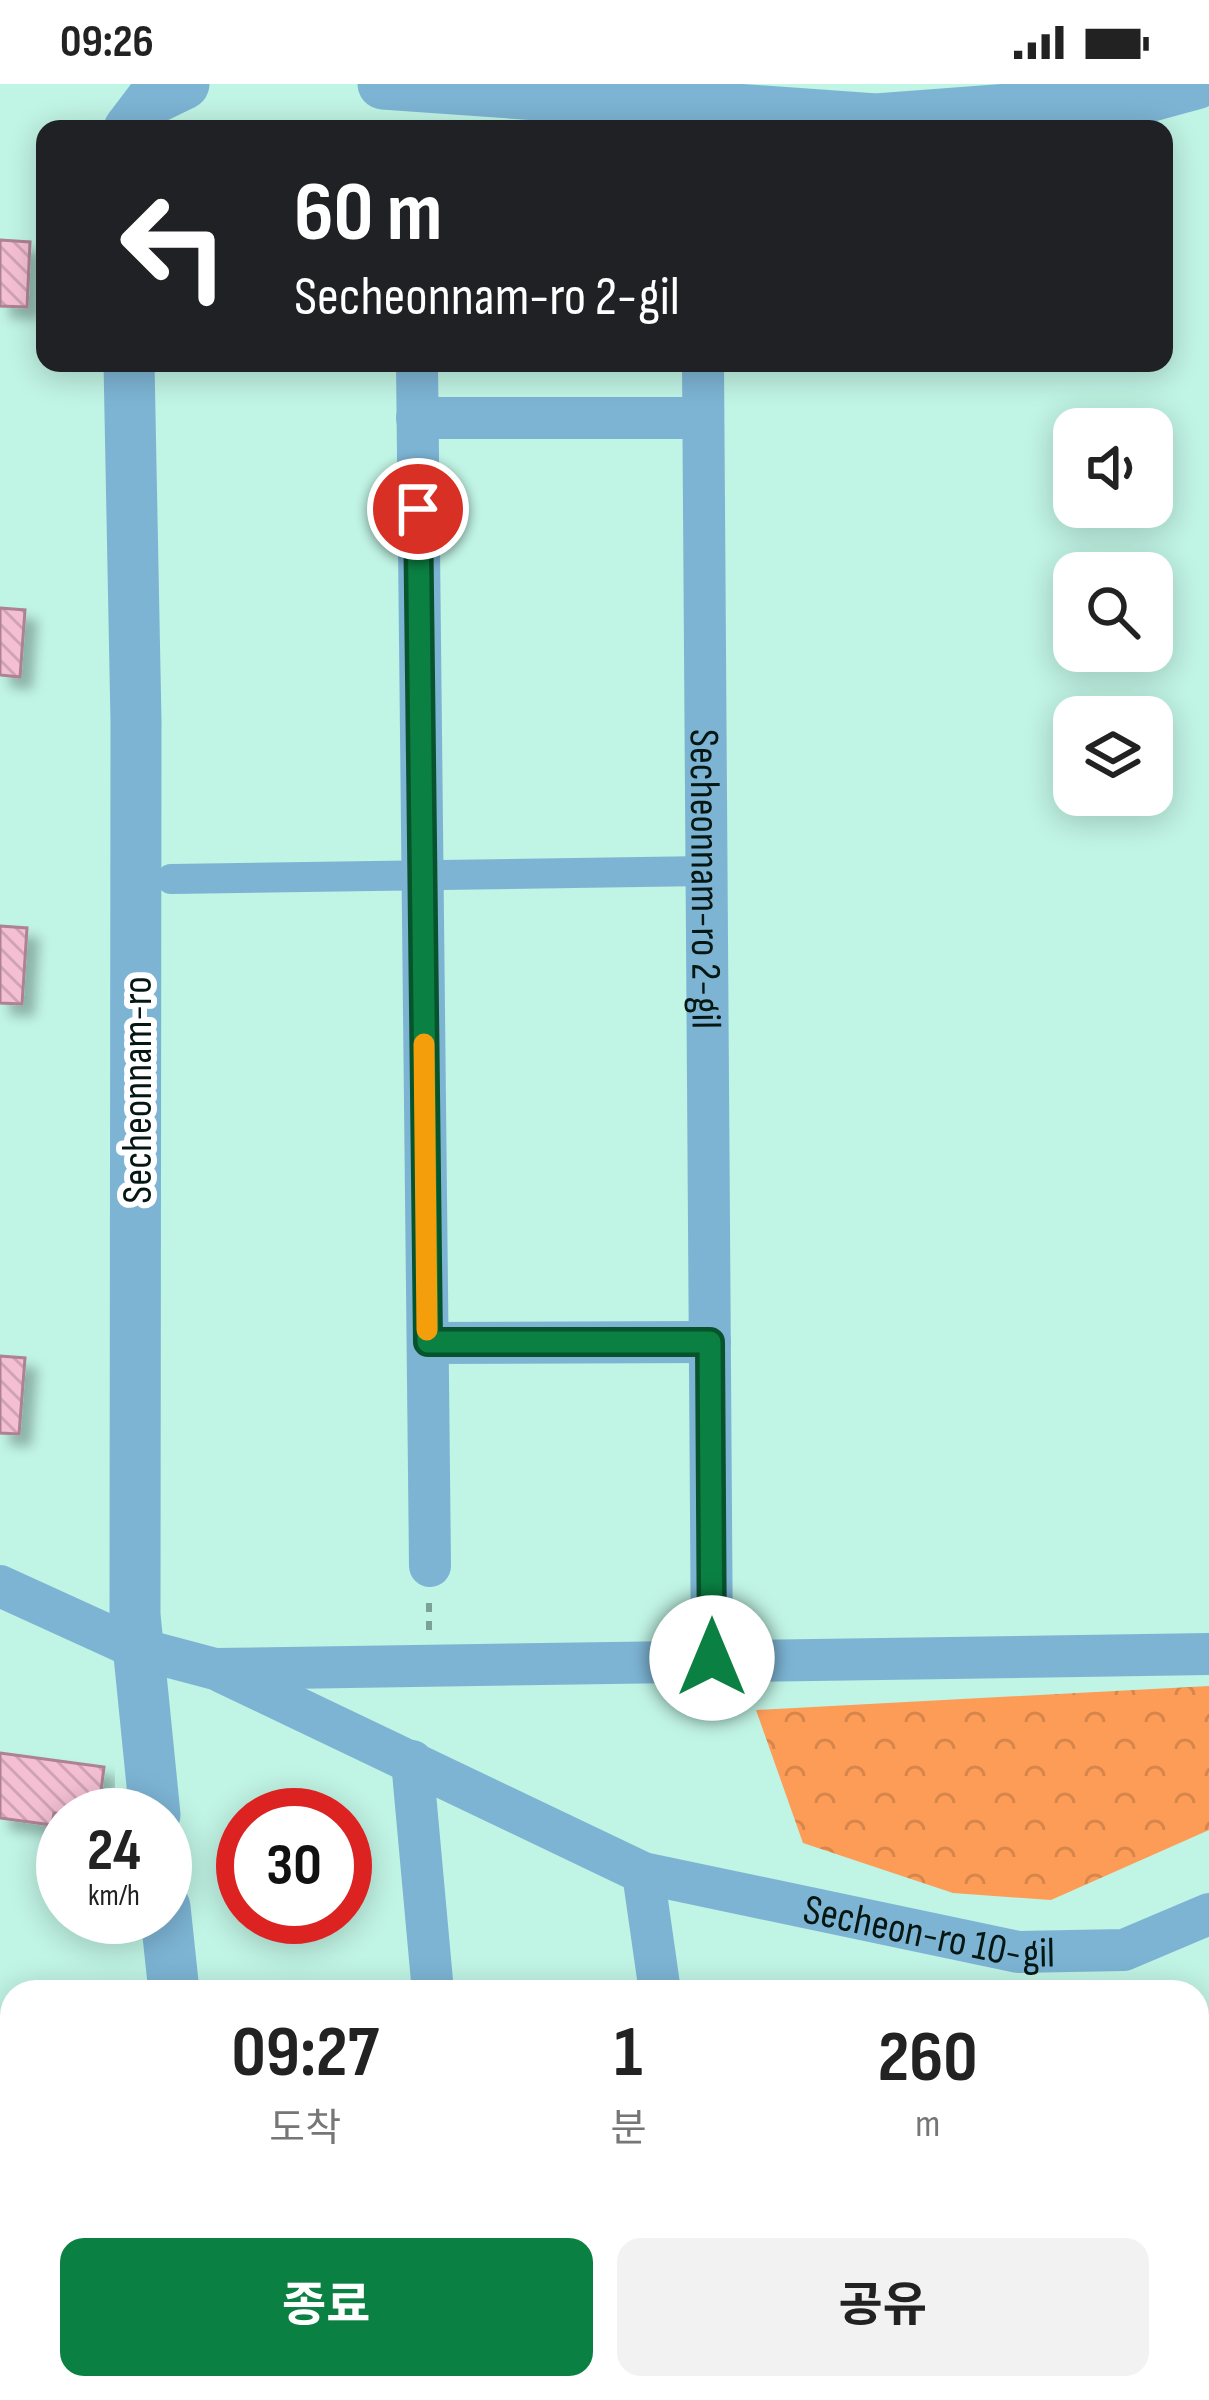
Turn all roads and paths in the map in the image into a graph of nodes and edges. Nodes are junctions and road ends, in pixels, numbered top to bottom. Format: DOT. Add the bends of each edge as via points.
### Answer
graph roads {
  1 [pos="184,84"];
  2 [pos="383,84"];
  3 [pos="1196,84"];
  4 [pos="700,116"];
  5 [pos="136,120"];
  6 [pos="129,372"];
  7 [pos="417,372"];
  8 [pos="703,372"];
  9 [pos="417,418"];
  10 [pos="703,418"];
  11 [pos="707,871"];
  12 [pos="422,875"];
  13 [pos="171,879"];
  14 [pos="428,1342"];
  15 [pos="710,1342"];
  16 [pos="430,1566"];
  17 [pos="0,1586"];
  18 [pos="136,1648"];
  19 [pos="1209,1654"];
  20 [pos="712,1658"];
  21 [pos="428,1664"];
  22 [pos="215,1669"];
  23 [pos="412,1761"];
  24 [pos="152,1788"];
  25 [pos="643,1873"];
  26 [pos="1209,1913"];
  27 [pos="169,1944"];
  28 [pos="173,1980"];
  29 [pos="432,1980"];
  30 [pos="658,1980"];
  1 -- 5 [label="street" via="151,100"];
  2 -- 4 [label="street"];
  3 -- 4 [label="street" via="1141,99 876,119"];
  6 -- 18 [label="street, Secheonnam-ro"];
  7 -- 9 [label="street"];
  8 -- 10 [label="street, Secheonnam-ro 2-gil"];
  9 -- 10 [label="street"];
  9 -- 12 [label="street"];
  10 -- 11 [label="street, Secheonnam-ro 2-gil"];
  11 -- 12 [label="street"];
  11 -- 15 [label="street, Secheonnam-ro 2-gil"];
  12 -- 13 [label="street"];
  12 -- 14 [label="street"];
  14 -- 15 [label="street"];
  14 -- 16 [label="street"];
  15 -- 20 [label="street, Secheonnam-ro 2-gil"];
  16 -- 21 [label="path"];
  17 -- 18 [label="street"];
  18 -- 22 [label="street"];
  18 -- 24 [label="street, Secheonnam-ro"];
  19 -- 20 [label="street"];
  20 -- 21 [label="street"];
  21 -- 22 [label="street"];
  22 -- 23 [label="street, Secheon-ro 10-gil"];
  23 -- 25 [label="street, Secheon-ro 10-gil"];
  23 -- 29 [label="street"];
  25 -- 26 [label="street, Secheon-ro 10-gil" via="1018,1952 1124,1950"];
  25 -- 30 [label="street"];
  27 -- 28 [label="street"];
}
